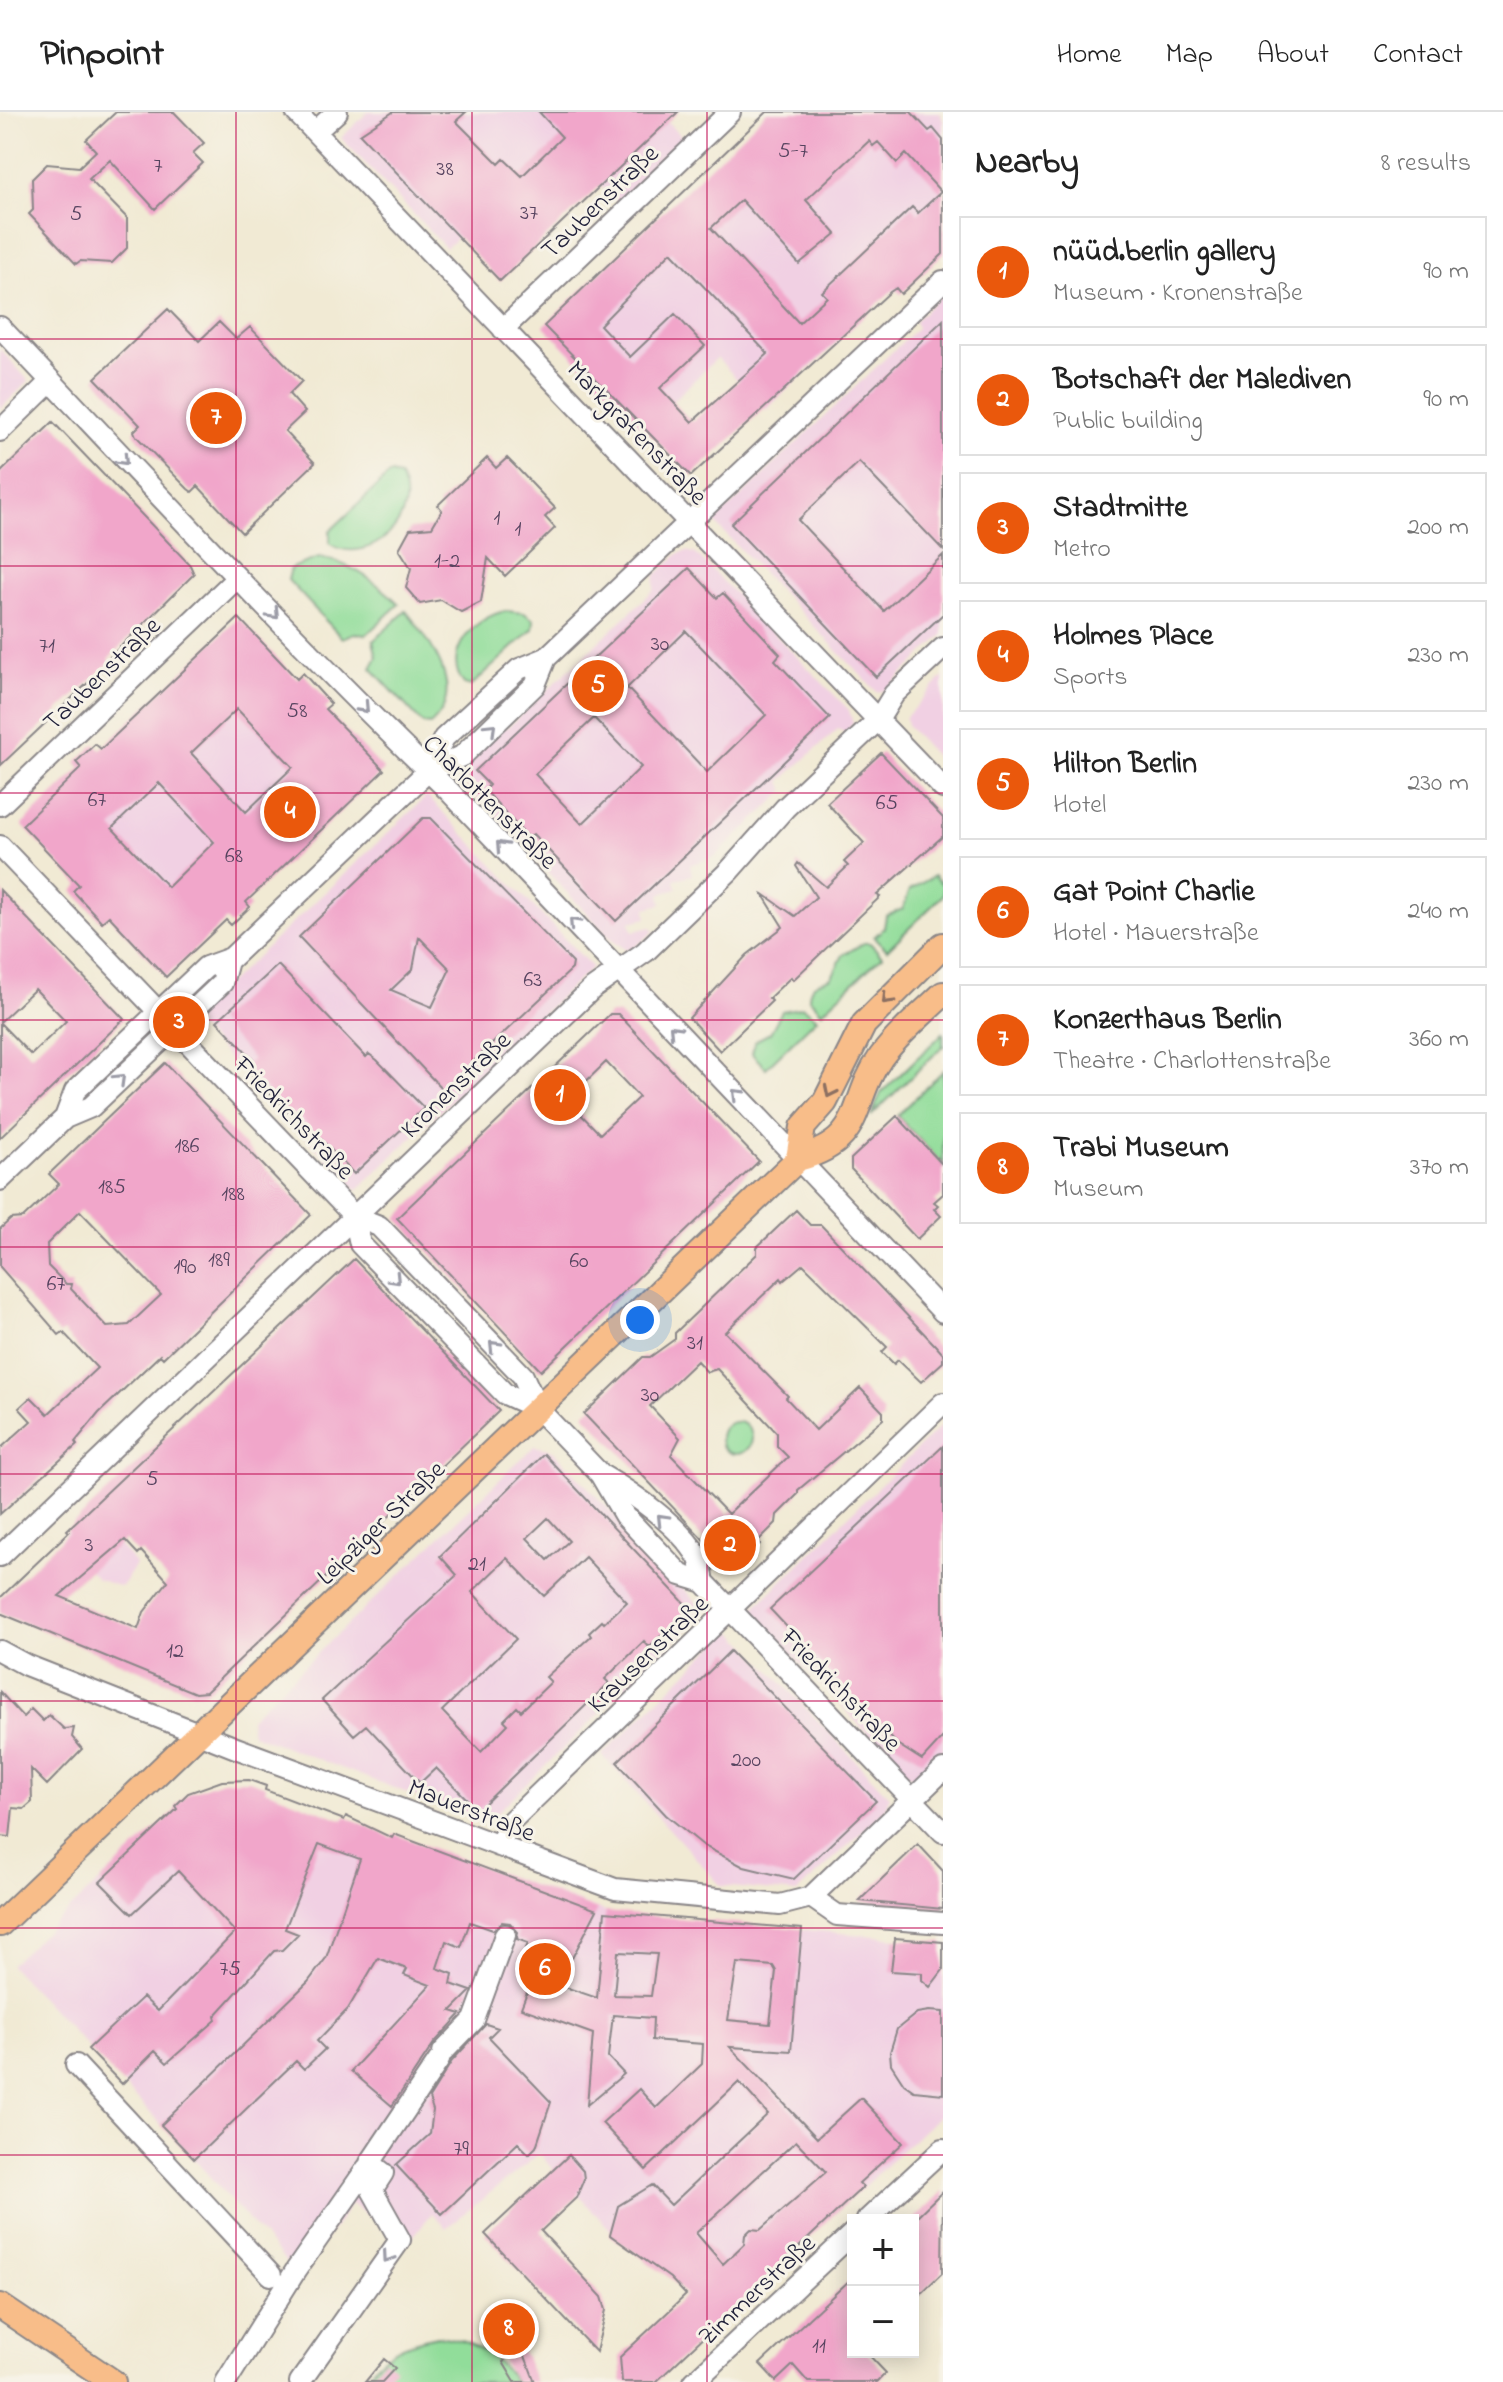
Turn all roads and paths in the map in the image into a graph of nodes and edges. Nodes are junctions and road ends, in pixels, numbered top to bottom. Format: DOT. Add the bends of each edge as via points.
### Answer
graph roads {
  1 [pos="296,112"];
  2 [pos="337,112"];
  3 [pos="730,112"];
  4 [pos="315,132"];
  5 [pos="943,281"];
  6 [pos="0,327"];
  7 [pos="503,329"];
  8 [pos="50,382"];
  9 [pos="0,431"];
  10 [pos="688,523"];
  11 [pos="237,578"];
  12 [pos="943,648"];
  13 [pos="878,720"];
  14 [pos="427,772"];
  15 [pos="943,788"];
  16 [pos="0,805"];
  17 [pos="0,846"];
  18 [pos="943,945"];
  19 [pos="228,961"];
  20 [pos="618,971"];
  21 [pos="943,994"];
  22 [pos="158,1012"];
  23 [pos="174,1028"];
  24 [pos="65,1118"];
  25 [pos="798,1159"];
  26 [pos="0,1180"];
  27 [pos="354,1216"];
  28 [pos="943,1312"];
  29 [pos="943,1403"];
  30 [pos="538,1409"];
  31 [pos="0,1556"];
  32 [pos="730,1609"];
  33 [pos="0,1651"];
  34 [pos="199,1734"];
  35 [pos="943,1770"];
  36 [pos="912,1799"];
  37 [pos="943,1832"];
  38 [pos="499,1846"];
  39 [pos="811,1897"];
  40 [pos="943,1923"];
  41 [pos="0,1924"];
  42 [pos="505,1935"];
  43 [pos="76,2065"];
  44 [pos="943,2149"];
  45 [pos="367,2168"];
  46 [pos="873,2214"];
  47 [pos="847,2239"];
  48 [pos="271,2275"];
  49 [pos="0,2306"];
  50 [pos="113,2382"];
  51 [pos="226,2382"];
  52 [pos="300,2382"];
  53 [pos="694,2382"];
  1 -- 4 [label="street, Markgrafenstraße"];
  2 -- 4 [label="street"];
  3 -- 7 [label="street, Taubenstraße"];
  4 -- 7 [label="street, Markgrafenstraße"];
  5 -- 10 [label="street"];
  6 -- 8 [label="street, Charlottenstraße"];
  7 -- 10 [label="street, Markgrafenstraße"];
  8 -- 9 [label="street"];
  8 -- 11 [label="street, Charlottenstraße, one-way"];
  10 -- 13 [label="street, Markgrafenstraße"];
  10 -- 14 [label="street" via="546,658 535,685 462,756"];
  11 -- 14 [label="street, Charlottenstraße, one-way"];
  11 -- 16 [label="street, Taubenstraße"];
  12 -- 13 [label="street, Kronenstraße" via="894,694"];
  13 -- 15 [label="street, Markgrafenstraße"];
  13 -- 20 [label="street, Kronenstraße" via="785,808 729,871"];
  14 -- 19 [label="street"];
  20 -- 14 [label="street, Charlottenstraße, one-way"];
  17 -- 22 [label="street, Friedrichstraße"];
  18 -- 25 [label="main road, one-way" via="864,1024 825,1102 803,1127"];
  19 -- 22 [label="street" via="206,967"];
  19 -- 23 [label="street" via="222,983"];
  25 -- 20 [label="street, Charlottenstraße, one-way"];
  20 -- 27 [label="street, Kronenstraße" via="592,989"];
  21 -- 25 [label="main road, Leipziger Straße" via="879,1059 841,1138 827,1151"];
  22 -- 23 [label="street, Friedrichstraße"];
  22 -- 24 [label="street" via="75,1091"];
  24 -- 23 [label="street, one-way" via="91,1107"];
  23 -- 27 [label="street, Friedrichstraße"];
  24 -- 26 [label="street"];
  25 -- 28 [label="street, Charlottenstraße"];
  25 -- 30 [label="main road, Leipziger Straße"];
  27 -- 30 [label="street, Friedrichstraße" via="364,1247 505,1394"];
  27 -- 31 [label="street, Kronenstraße"];
  29 -- 32 [label="street, Krausenstraße"];
  30 -- 32 [label="street, Friedrichstraße" via="600,1474 624,1515 681,1575 704,1582"];
  30 -- 34 [label="main road, Leipziger Straße"];
  32 -- 36 [label="street, Friedrichstraße"];
  32 -- 38 [label="street, Krausenstraße" via="510,1822"];
  33 -- 34 [label="street, Mauerstraße"];
  34 -- 38 [label="street, Mauerstraße"];
  34 -- 41 [label="main road, Leipziger Straße"];
  35 -- 36 [label="street"];
  36 -- 37 [label="street, Friedrichstraße"];
  36 -- 39 [label="street"];
  38 -- 39 [label="street, Mauerstraße" via="627,1891 780,1905"];
  39 -- 40 [label="street" via="837,1915"];
  42 -- 52 [label="street, one-way" via="474,2020 441,2056 370,2163 383,2173 372,2190 400,2240"];
  43 -- 48 [label="street"];
  44 -- 46 [label="street"];
  45 -- 51 [label="street"];
  47 -- 53 [label="street, Zimmerstraße"];
  49 -- 50 [label="main road"];
}
